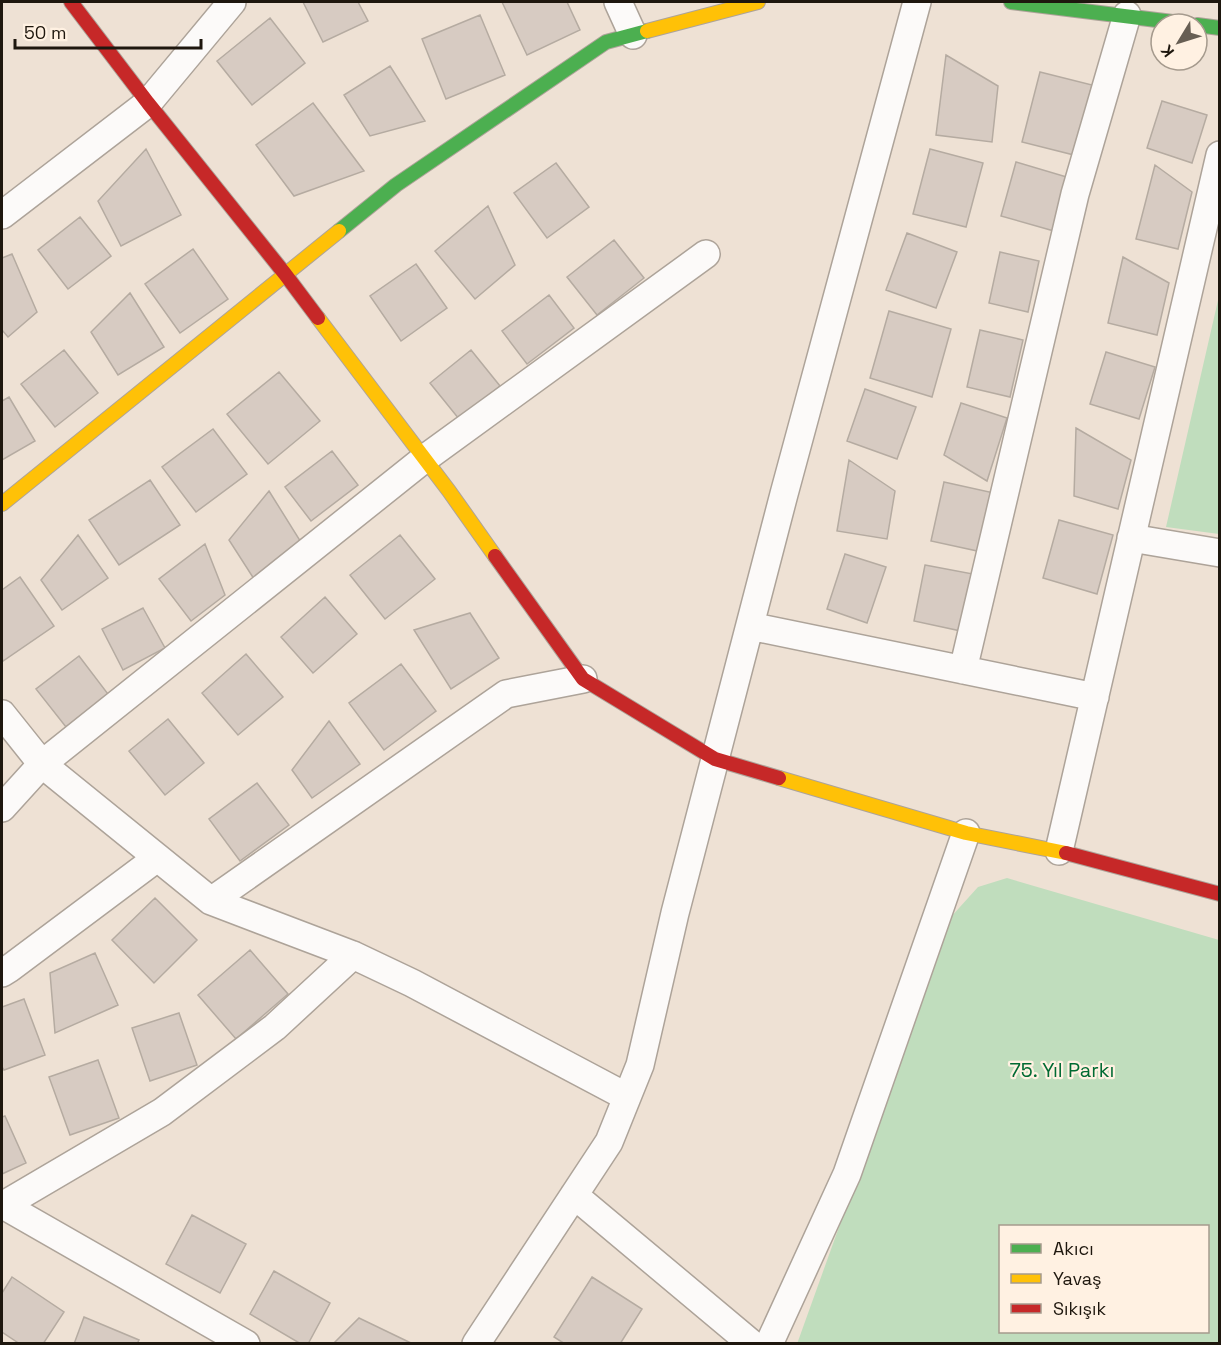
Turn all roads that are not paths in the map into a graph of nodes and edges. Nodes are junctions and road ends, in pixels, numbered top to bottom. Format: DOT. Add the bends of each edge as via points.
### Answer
graph roads {
  1 [pos="71,2"];
  2 [pos="232,2"];
  3 [pos="618,2"];
  4 [pos="758,2"];
  5 [pos="917,2"];
  6 [pos="1011,2"];
  7 [pos="1126,15"];
  8 [pos="1149,18"];
  9 [pos="633,34"];
  10 [pos="148,103"];
  11 [pos="1220,155"];
  12 [pos="2,215"];
  13 [pos="706,254"];
  14 [pos="285,274"];
  15 [pos="424,459"];
  16 [pos="2,504"];
  17 [pos="1131,538"];
  18 [pos="1220,553"];
  19 [pos="750,626"];
  20 [pos="963,670"];
  21 [pos="583,679"];
  22 [pos="1095,697"];
  23 [pos="2,714"];
  24 [pos="715,759"];
  25 [pos="42,764"];
  26 [pos="2,808"];
  27 [pos="966,833"];
  28 [pos="1059,851"];
  29 [pos="157,858"];
  30 [pos="1220,894"];
  31 [pos="211,902"];
  32 [pos="354,955"];
  33 [pos="2,973"];
  34 [pos="627,1096"];
  35 [pos="574,1195"];
  36 [pos="2,1205"];
  37 [pos="246,1344"];
  38 [pos="476,1344"];
  39 [pos="752,1344"];
  40 [pos="769,1344"];
  1 -- 10 [label="street"];
  2 -- 10 [label="street"];
  3 -- 9 [label="street"];
  4 -- 9 [label="street"];
  5 -- 19 [label="street"];
  6 -- 7 [label="street"];
  7 -- 8 [label="street"];
  7 -- 20 [label="street" via="1075,194"];
  9 -- 14 [label="street" via="606,42 396,185"];
  10 -- 12 [label="street"];
  10 -- 14 [label="street"];
  11 -- 17 [label="street"];
  13 -- 15 [label="street"];
  14 -- 15 [label="street"];
  14 -- 16 [label="street"];
  15 -- 21 [label="street"];
  15 -- 25 [label="street"];
  17 -- 18 [label="street"];
  17 -- 22 [label="street"];
  19 -- 20 [label="street"];
  19 -- 24 [label="street"];
  20 -- 22 [label="street"];
  21 -- 24 [label="street"];
  21 -- 31 [label="street" via="506,694"];
  22 -- 28 [label="street"];
  23 -- 25 [label="street"];
  24 -- 27 [label="street"];
  24 -- 34 [label="street" via="640,1065"];
  25 -- 26 [label="street"];
  25 -- 29 [label="street"];
  27 -- 28 [label="street"];
  27 -- 40 [label="street" via="847,1174"];
  28 -- 30 [label="street"];
  29 -- 31 [label="street"];
  29 -- 33 [label="street"];
  31 -- 32 [label="street"];
  32 -- 34 [label="street"];
  32 -- 36 [label="street" via="275,1028 162,1112"];
  34 -- 35 [label="street" via="609,1142"];
  35 -- 38 [label="street"];
  35 -- 39 [label="street"];
  36 -- 37 [label="street"];
}
